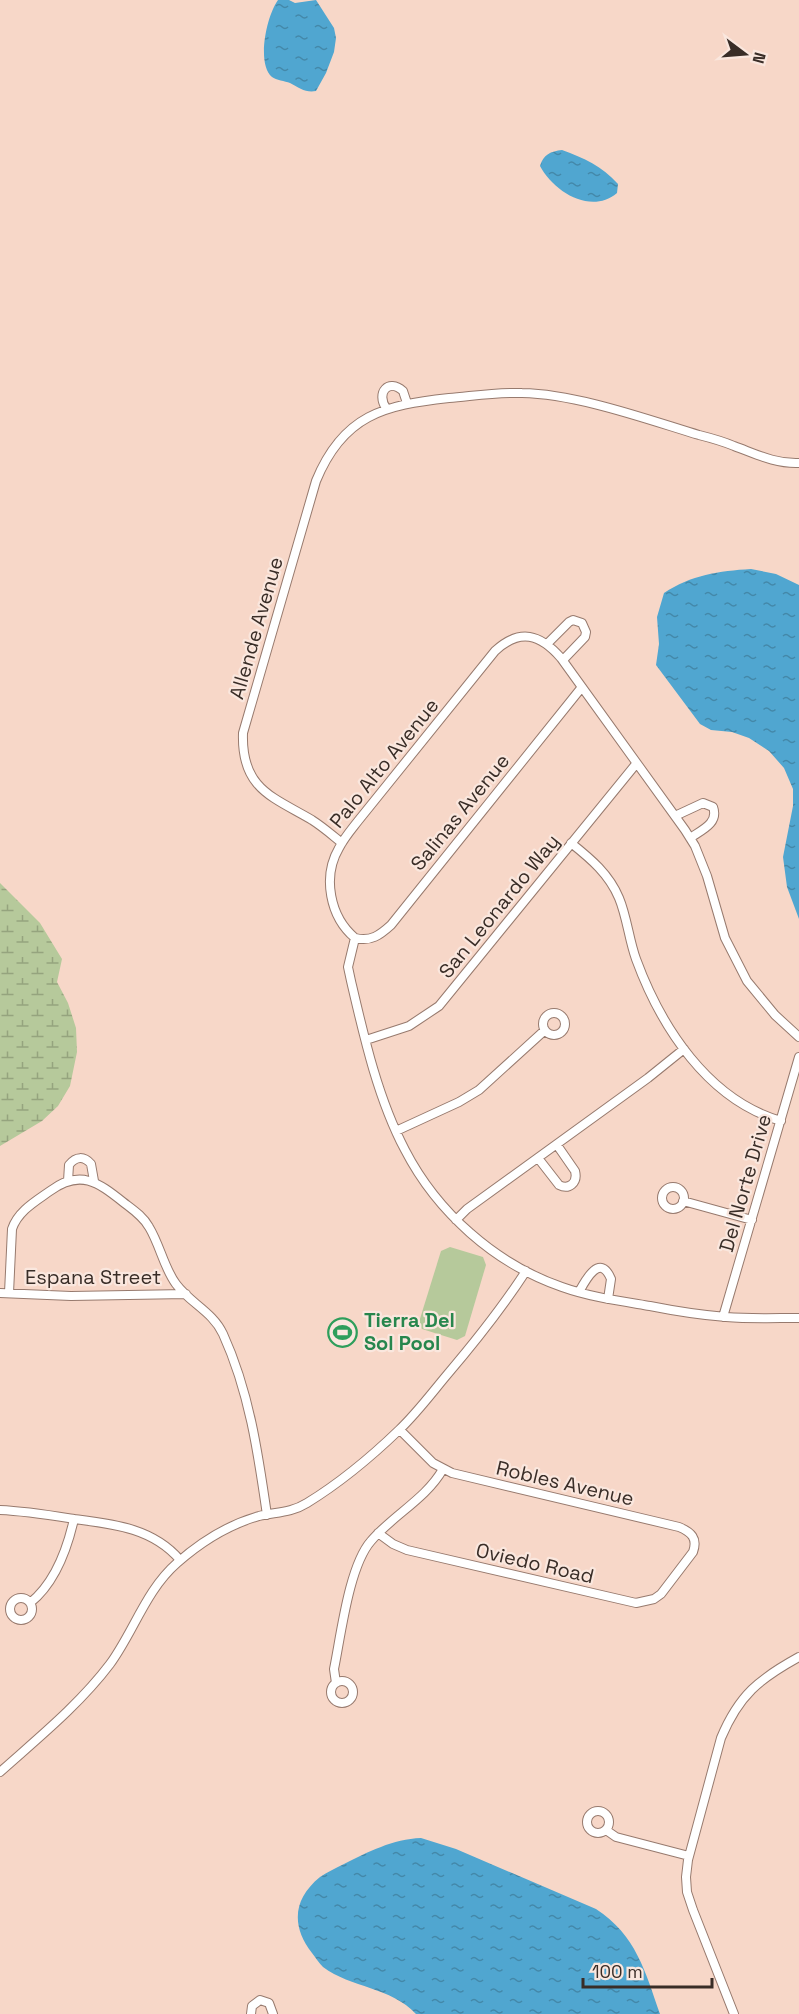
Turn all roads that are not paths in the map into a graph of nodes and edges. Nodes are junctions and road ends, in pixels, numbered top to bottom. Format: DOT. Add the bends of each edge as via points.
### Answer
graph roads {
  1 [pos="407,403"];
  2 [pos="386,408"];
  3 [pos="799,463"];
  4 [pos="547,644"];
  5 [pos="562,660"];
  6 [pos="582,687"];
  7 [pos="636,764"];
  8 [pos="675,816"];
  9 [pos="690,838"];
  10 [pos="342,843"];
  11 [pos="572,843"];
  12 [pos="355,938"];
  13 [pos="545,1030"];
  14 [pos="799,1037"];
  15 [pos="366,1040"];
  16 [pos="684,1049"];
  17 [pos="799,1057"];
  18 [pos="781,1121"];
  19 [pos="396,1131"];
  20 [pos="557,1145"];
  21 [pos="538,1158"];
  22 [pos="68,1181"];
  23 [pos="94,1181"];
  24 [pos="683,1202"];
  25 [pos="456,1220"];
  26 [pos="752,1220"];
  27 [pos="526,1271"];
  28 [pos="579,1292"];
  29 [pos="0,1293"];
  30 [pos="9,1293"];
  31 [pos="186,1294"];
  32 [pos="608,1299"];
  33 [pos="723,1317"];
  34 [pos="799,1318"];
  35 [pos="400,1430"];
  36 [pos="443,1469"];
  37 [pos="0,1510"];
  38 [pos="267,1515"];
  39 [pos="74,1519"];
  40 [pos="378,1533"];
  41 [pos="180,1560"];
  42 [pos="677,1573"];
  43 [pos="30,1603"];
  44 [pos="799,1657"];
  45 [pos="336,1683"];
  46 [pos="0,1772"];
  47 [pos="606,1830"];
  48 [pos="689,1856"];
  49 [pos="251,2014"];
  50 [pos="273,2014"];
  51 [pos="734,2014"];
  1 -- 2 [label="street, Allende Avenue"];
  1 -- 2 [label="street" via="403,390 388,387 381,400"];
  1 -- 3 [label="street, Allende Avenue" via="502,393 543,394 681,429 779,462"];
  2 -- 10 [label="street, Allende Avenue" via="350,431 323,464 243,733 244,755 256,782 287,808 315,822"];
  4 -- 5 [label="street"];
  4 -- 5 [label="street" via="568,622 582,623 585,637"];
  4 -- 10 [label="street, Palo Alto Avenue" via="534,637 515,638 502,644"];
  5 -- 6 [label="street"];
  6 -- 7 [label="street"];
  6 -- 12 [label="street, Salinas Avenue" via="391,925 374,938"];
  7 -- 8 [label="street"];
  7 -- 11 [label="street, San Leonardo Way"];
  8 -- 9 [label="street"];
  8 -- 9 [label="street" via="703,803 713,807 712,821"];
  9 -- 14 [label="street" via="736,961 759,997"];
  10 -- 12 [label="street, Palo Alto Avenue" via="332,865 330,893 346,931"];
  11 -- 15 [label="street, San Leonardo Way" via="439,1005 410,1026"];
  11 -- 16 [label="street" via="598,866 620,899 632,947 648,987"];
  12 -- 15 [label="street" via="348,967"];
  13 -- 19 [label="street" via="479,1090"];
  15 -- 19 [label="street"];
  16 -- 18 [label="street" via="735,1101"];
  16 -- 20 [label="street"];
  17 -- 18 [label="street, Del Norte Drive"];
  18 -- 26 [label="street, Del Norte Drive"];
  19 -- 25 [label="street" via="420,1175"];
  20 -- 21 [label="street"];
  20 -- 21 [label="street" via="575,1172 572,1185 559,1185"];
  21 -- 25 [label="street"];
  22 -- 23 [label="street"];
  22 -- 23 [label="street" via="69,1164 77,1158 91,1164"];
  22 -- 30 [label="street" via="28,1207 15,1221"];
  23 -- 31 [label="street" via="145,1220 176,1283"];
  24 -- 26 [label="street"];
  25 -- 27 [label="street"];
  26 -- 33 [label="street, Del Norte Drive"];
  27 -- 28 [label="street"];
  27 -- 35 [label="street" via="500,1311"];
  28 -- 32 [label="street"];
  28 -- 32 [label="street" via="590,1272 600,1268 611,1279"];
  29 -- 30 [label="street, Espana Street"];
  30 -- 31 [label="street, Espana Street"];
  31 -- 38 [label="street" via="223,1334 254,1428"];
  32 -- 33 [label="street"];
  33 -- 34 [label="street"];
  35 -- 36 [label="street, Robles Avenue"];
  35 -- 38 [label="street" via="322,1494 296,1510"];
  36 -- 40 [label="street" via="425,1493"];
  36 -- 42 [label="street, Robles Avenue" via="689,1531 696,1545"];
  37 -- 39 [label="street"];
  38 -- 41 [label="street" via="224,1529"];
  39 -- 41 [label="street" via="141,1532"];
  39 -- 43 [label="street" via="51,1581"];
  40 -- 42 [label="street, Oviedo Road" via="407,1550 636,1603 661,1594"];
  40 -- 45 [label="street" via="358,1560 334,1669"];
  41 -- 46 [label="street" via="159,1583 95,1682"];
  44 -- 48 [label="street" via="763,1678 746,1694 727,1722"];
  47 -- 48 [label="street"];
  48 -- 51 [label="street" via="687,1892"];
  49 -- 50 [label="street" via="252,2006 260,2000 269,2003"];
}
